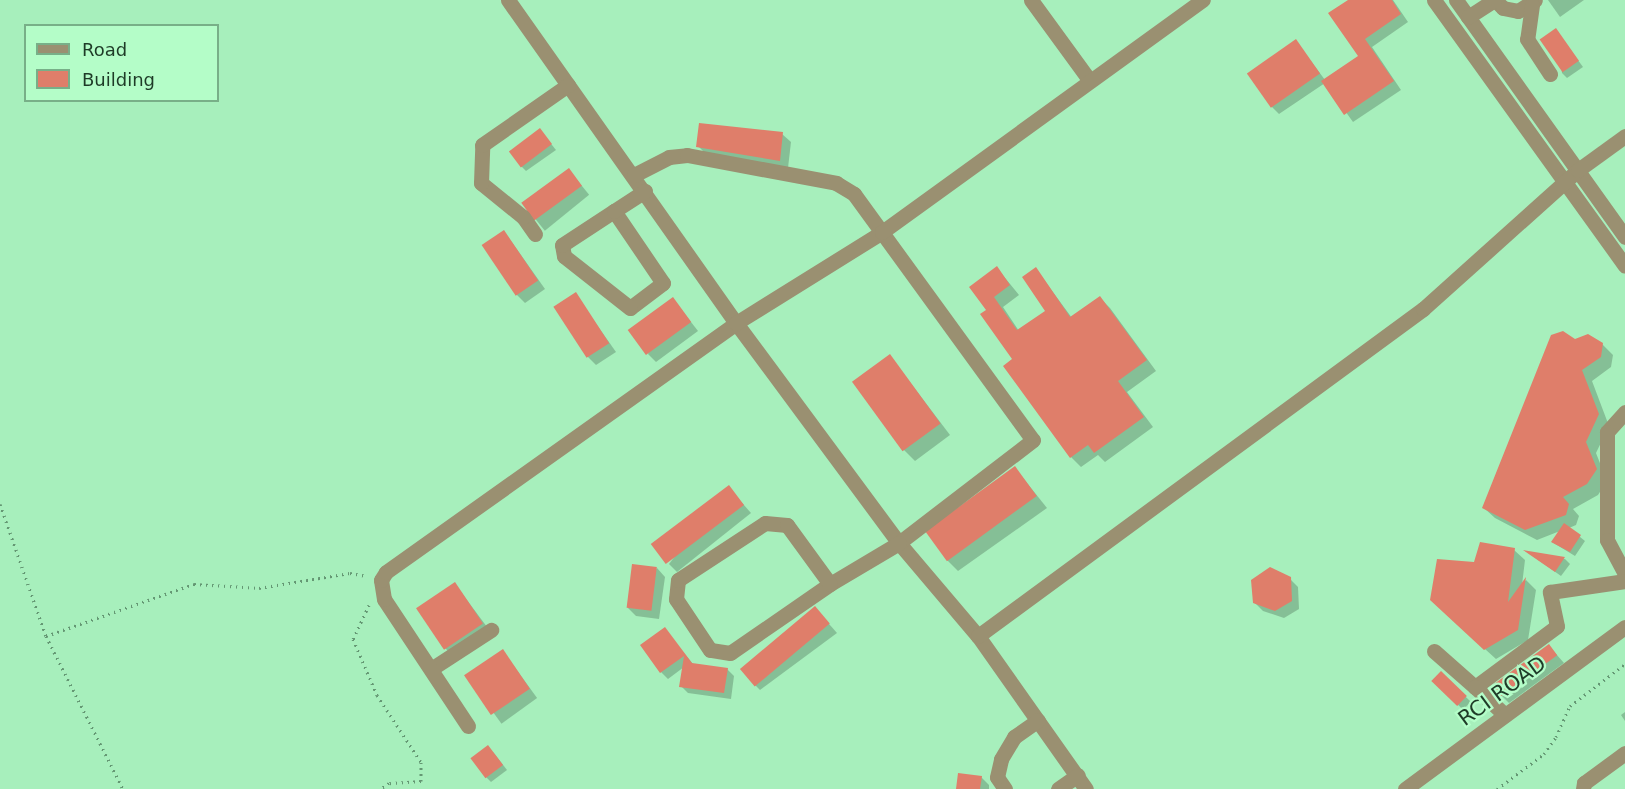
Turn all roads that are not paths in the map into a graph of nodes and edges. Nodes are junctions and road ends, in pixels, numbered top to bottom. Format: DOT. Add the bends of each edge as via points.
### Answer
graph roads {
  1 [pos="508,0"];
  2 [pos="1031,0"];
  3 [pos="1203,0"];
  4 [pos="1434,0"];
  5 [pos="1456,0"];
  6 [pos="1494,0"];
  7 [pos="1534,2"];
  8 [pos="1468,17"];
  9 [pos="1550,74"];
  10 [pos="1090,81"];
  11 [pos="568,85"];
  12 [pos="1625,136"];
  13 [pos="1578,170"];
  14 [pos="634,175"];
  15 [pos="1565,182"];
  16 [pos="645,191"];
  17 [pos="614,212"];
  18 [pos="882,232"];
  19 [pos="535,234"];
  20 [pos="1625,237"];
  21 [pos="1625,267"];
  22 [pos="736,322"];
  23 [pos="1625,412"];
  24 [pos="899,543"];
  25 [pos="1625,574"];
  26 [pos="1625,581"];
  27 [pos="830,584"];
  28 [pos="1625,627"];
  29 [pos="491,630"];
  30 [pos="978,636"];
  31 [pos="1434,651"];
  32 [pos="431,669"];
  33 [pos="1475,687"];
  34 [pos="1505,715"];
  35 [pos="1038,720"];
  36 [pos="468,726"];
  37 [pos="1625,753"];
  38 [pos="1078,775"];
  39 [pos="1005,789"];
  40 [pos="1058,789"];
  41 [pos="1086,789"];
  42 [pos="1405,789"];
  43 [pos="1583,789"];
  1 -- 11 [label="street"];
  2 -- 10 [label="street"];
  3 -- 10 [label="street"];
  4 -- 15 [label="street"];
  5 -- 8 [label="street"];
  6 -- 7 [label="street" via="1510,11 1525,9"];
  6 -- 8 [label="street"];
  7 -- 9 [label="street" via="1527,39"];
  8 -- 13 [label="street"];
  10 -- 18 [label="street"];
  11 -- 14 [label="street"];
  11 -- 19 [label="street" via="482,145 482,183 523,217"];
  12 -- 13 [label="street"];
  13 -- 15 [label="street"];
  13 -- 20 [label="street"];
  14 -- 16 [label="street"];
  14 -- 18 [label="street" via="669,157 687,155 836,183 854,194"];
  15 -- 21 [label="street"];
  15 -- 30 [label="street" via="1423,309"];
  16 -- 17 [label="street"];
  16 -- 22 [label="street"];
  17 -- 17 [label="street" via="663,283 630,308 564,256 562,245"];
  18 -- 22 [label="street"];
  18 -- 24 [label="street" via="1033,440"];
  22 -- 24 [label="street"];
  22 -- 32 [label="street" via="395,564 381,580 384,599"];
  23 -- 25 [label="street" via="1607,432 1607,540"];
  24 -- 27 [label="street"];
  24 -- 30 [label="street"];
  26 -- 33 [label="street" via="1550,592 1557,626"];
  27 -- 27 [label="street" via="730,653 710,650 676,599 678,580 765,523 787,525"];
  28 -- 34 [label="street, RCI ROAD"];
  29 -- 32 [label="street"];
  30 -- 35 [label="street"];
  31 -- 33 [label="street"];
  32 -- 36 [label="street"];
  33 -- 34 [label="street"];
  34 -- 42 [label="street, RCI ROAD"];
  35 -- 38 [label="street"];
  35 -- 39 [label="street" via="1014,737 1001,759 996,777"];
  37 -- 43 [label="street" via="1584,783"];
  38 -- 40 [label="street"];
  38 -- 41 [label="street"];
}
